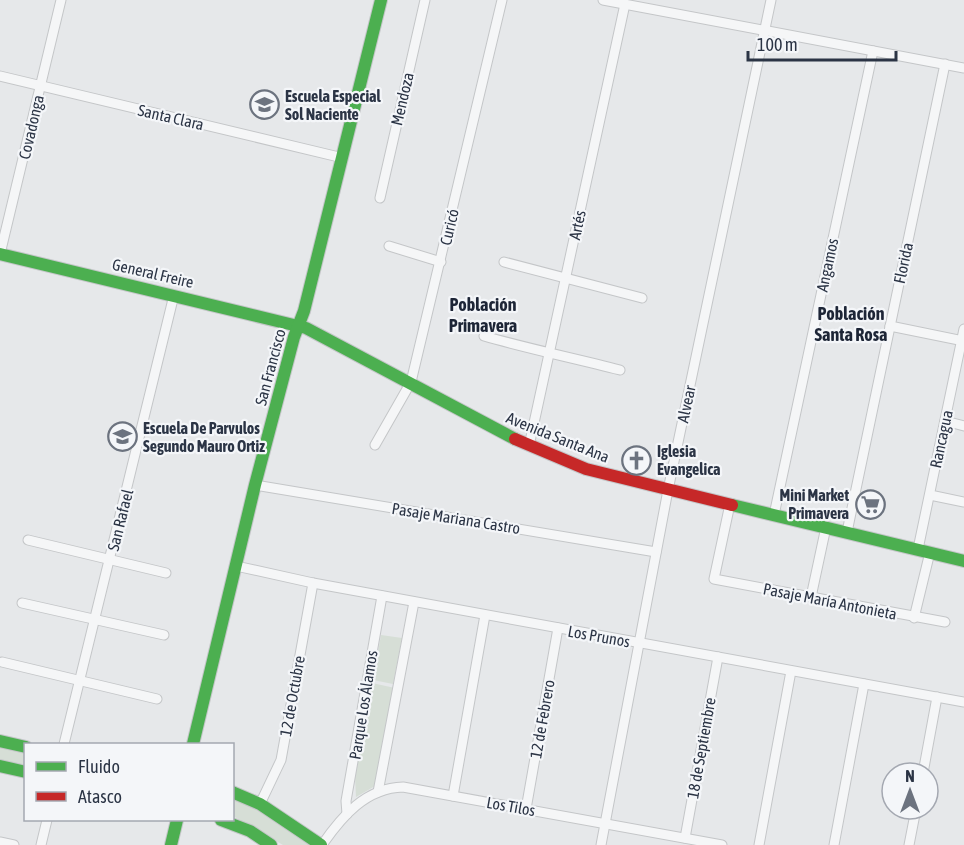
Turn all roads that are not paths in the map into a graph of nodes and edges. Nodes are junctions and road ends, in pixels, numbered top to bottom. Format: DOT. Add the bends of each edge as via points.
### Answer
graph roads {
  1 [pos="61,0"];
  2 [pos="381,0"];
  3 [pos="425,0"];
  4 [pos="502,0"];
  5 [pos="603,0"];
  6 [pos="771,0"];
  7 [pos="625,4"];
  8 [pos="765,30"];
  9 [pos="873,51"];
  10 [pos="945,64"];
  11 [pos="964,68"];
  12 [pos="0,76"];
  13 [pos="40,86"];
  14 [pos="343,158"];
  15 [pos="380,198"];
  16 [pos="389,246"];
  17 [pos="0,254"];
  18 [pos="441,262"];
  19 [pos="504,262"];
  20 [pos="565,279"];
  21 [pos="174,296"];
  22 [pos="642,298"];
  23 [pos="298,325"];
  24 [pos="890,326"];
  25 [pos="964,330"];
  26 [pos="484,336"];
  27 [pos="963,341"];
  28 [pos="549,353"];
  29 [pos="620,370"];
  30 [pos="411,382"];
  31 [pos="945,422"];
  32 [pos="964,426"];
  33 [pos="375,446"];
  34 [pos="529,446"];
  35 [pos="255,485"];
  36 [pos="668,490"];
  37 [pos="930,495"];
  38 [pos="964,502"];
  39 [pos="730,504"];
  40 [pos="774,515"];
  41 [pos="826,527"];
  42 [pos="847,532"];
  43 [pos="28,540"];
  44 [pos="924,551"];
  45 [pos="656,552"];
  46 [pos="111,559"];
  47 [pos="964,561"];
  48 [pos="236,566"];
  49 [pos="166,573"];
  50 [pos="313,584"];
  51 [pos="382,596"];
  52 [pos="811,597"];
  53 [pos="414,602"];
  54 [pos="22,603"];
  55 [pos="485,615"];
  56 [pos="914,618"];
  57 [pos="95,620"];
  58 [pos="945,622"];
  59 [pos="558,628"];
  60 [pos="164,635"];
  61 [pos="639,643"];
  62 [pos="718,657"];
  63 [pos="2,662"];
  64 [pos="791,671"];
  65 [pos="80,682"];
  66 [pos="864,684"];
  67 [pos="937,697"];
  68 [pos="157,699"];
  69 [pos="964,702"];
  70 [pos="0,741"];
  71 [pos="64,743"];
  72 [pos="193,743"];
  73 [pos="24,747"];
  74 [pos="924,761"];
  75 [pos="0,766"];
  76 [pos="24,772"];
  77 [pos="378,792"];
  78 [pos="234,793"];
  79 [pos="453,796"];
  80 [pos="260,804"];
  81 [pos="526,809"];
  82 [pos="347,814"];
  83 [pos="47,821"];
  84 [pos="177,821"];
  85 [pos="226,821"];
  86 [pos="914,821"];
  87 [pos="605,824"];
  88 [pos="685,838"];
  89 [pos="0,842"];
  90 [pos="15,845"];
  91 [pos="41,845"];
  92 [pos="171,845"];
  93 [pos="271,845"];
  94 [pos="321,845"];
  95 [pos="601,845"];
  96 [pos="722,845"];
  97 [pos="759,845"];
  98 [pos="834,845"];
  99 [pos="909,845"];
  1 -- 13 [label="street, Covadonga"];
  2 -- 14 [label="main road, San Francisco"];
  3 -- 15 [label="street, Mendoza"];
  4 -- 18 [label="street, Curicó"];
  5 -- 7 [label="street"];
  6 -- 8 [label="street, Alvear"];
  7 -- 8 [label="street"];
  7 -- 20 [label="street, Artés"];
  8 -- 9 [label="street"];
  8 -- 36 [label="street, Alvear"];
  9 -- 10 [label="street"];
  9 -- 40 [label="street, Angamos"];
  10 -- 11 [label="street"];
  10 -- 24 [label="street, Florida"];
  12 -- 13 [label="street, Santa Clara"];
  13 -- 14 [label="street, Santa Clara"];
  13 -- 17 [label="street, Covadonga"];
  14 -- 23 [label="main road, San Francisco"];
  16 -- 18 [label="street"];
  17 -- 21 [label="main road, General Freire"];
  18 -- 30 [label="street, Curicó"];
  19 -- 20 [label="street"];
  20 -- 22 [label="street"];
  20 -- 28 [label="street, Artés"];
  21 -- 23 [label="main road, General Freire"];
  21 -- 46 [label="street, San Rafael"];
  23 -- 30 [label="main road, Avenida Santa Ana"];
  23 -- 35 [label="main road, San Francisco"];
  24 -- 27 [label="street"];
  24 -- 42 [label="street, Florida"];
  25 -- 27 [label="street, Rancagua"];
  26 -- 28 [label="street"];
  27 -- 31 [label="street, Rancagua"];
  28 -- 29 [label="street"];
  28 -- 34 [label="street, Artés"];
  30 -- 33 [label="street, Curicó"];
  30 -- 34 [label="main road, Avenida Santa Ana"];
  31 -- 32 [label="street"];
  31 -- 37 [label="street, Rancagua"];
  34 -- 36 [label="main road, Avenida Santa Ana" via="596,472"];
  35 -- 45 [label="street, Pasaje Mariana Castro"];
  35 -- 48 [label="main road, San Francisco"];
  36 -- 39 [label="main road, Avenida Santa Ana"];
  36 -- 45 [label="street, Alvear"];
  37 -- 38 [label="street"];
  37 -- 44 [label="street, Rancagua"];
  39 -- 40 [label="main road, Avenida Santa Ana"];
  39 -- 52 [label="street, Pasaje María Antonieta" via="714,579"];
  40 -- 41 [label="main road, Avenida Santa Ana"];
  41 -- 42 [label="main road, Avenida Santa Ana"];
  41 -- 52 [label="street"];
  42 -- 44 [label="main road, Avenida Santa Ana"];
  43 -- 46 [label="street"];
  44 -- 47 [label="main road, Avenida Santa Ana"];
  44 -- 56 [label="street, Rancagua"];
  45 -- 61 [label="street, Alvear"];
  46 -- 49 [label="street"];
  46 -- 57 [label="street, San Rafael"];
  48 -- 50 [label="street, Los Prunos"];
  48 -- 72 [label="main road, San Francisco"];
  50 -- 51 [label="street, Los Prunos"];
  50 -- 80 [label="street, 12 de Octubre" via="280,759"];
  51 -- 53 [label="street, Los Prunos"];
  51 -- 82 [label="street, Parque Los Álamos" via="346,801"];
  52 -- 56 [label="street, Pasaje María Antonieta"];
  53 -- 55 [label="street, Los Prunos"];
  53 -- 77 [label="street, Parque Los Álamos"];
  54 -- 57 [label="street"];
  55 -- 59 [label="street, Los Prunos"];
  55 -- 79 [label="street"];
  56 -- 58 [label="street, Pasaje María Antonieta"];
  57 -- 60 [label="street"];
  57 -- 65 [label="street, San Rafael"];
  59 -- 61 [label="street, Los Prunos"];
  59 -- 81 [label="street, 12 de Febrero"];
  61 -- 62 [label="street, Los Prunos"];
  61 -- 87 [label="street, Alvear"];
  62 -- 64 [label="street, Los Prunos"];
  62 -- 88 [label="street, 18 de Septiembre"];
  63 -- 65 [label="street"];
  64 -- 66 [label="street, Los Prunos"];
  64 -- 97 [label="street"];
  65 -- 68 [label="street"];
  65 -- 71 [label="street, San Rafael"];
  66 -- 67 [label="street, Los Prunos"];
  66 -- 98 [label="street"];
  67 -- 69 [label="street, Los Prunos"];
  67 -- 74 [label="street"];
  70 -- 73 [label="main road"];
  75 -- 76 [label="main road"];
  77 -- 79 [label="street, Los Tilos" via="404,787"];
  77 -- 82 [label="street, Los Tilos"];
  78 -- 80 [label="main road"];
  79 -- 81 [label="street, Los Tilos"];
  80 -- 94 [label="main road"];
  81 -- 87 [label="street, Los Tilos"];
  82 -- 94 [label="street, Los Tilos"];
  83 -- 91 [label="street"];
  84 -- 92 [label="main road"];
  85 -- 93 [label="main road"];
  86 -- 99 [label="street"];
  87 -- 88 [label="street, Los Tilos"];
  87 -- 95 [label="street, Alvear"];
  88 -- 96 [label="street, Los Tilos"];
  89 -- 90 [label="street"];
}
